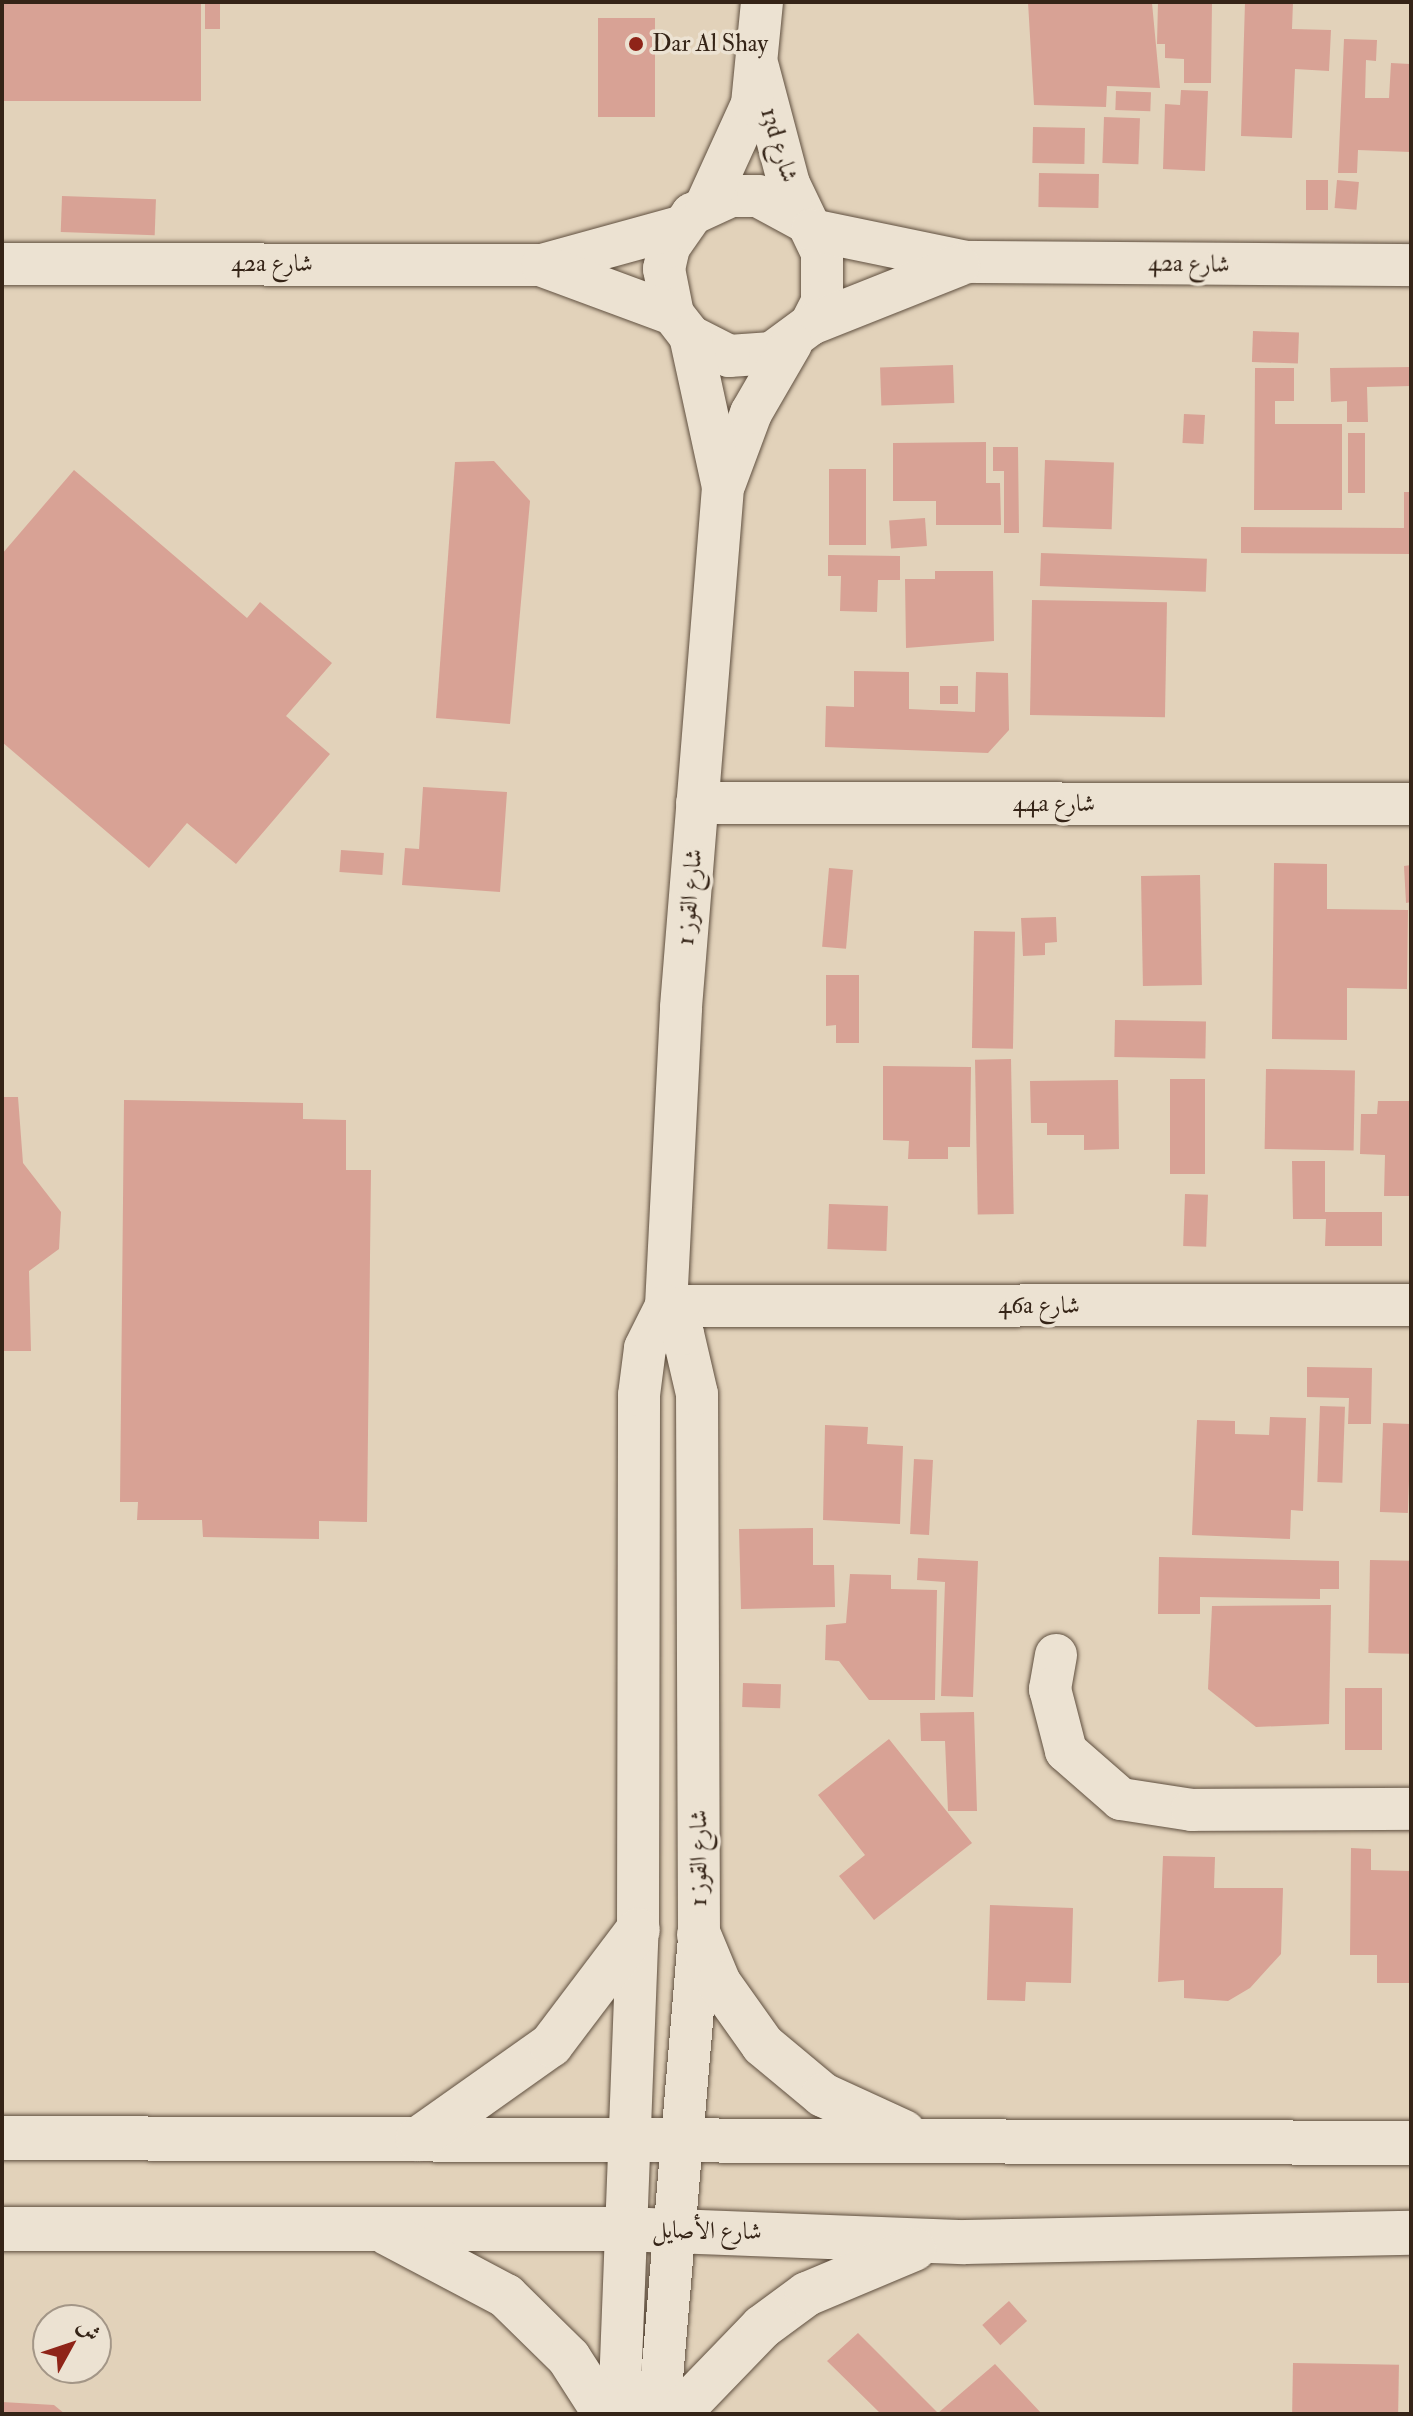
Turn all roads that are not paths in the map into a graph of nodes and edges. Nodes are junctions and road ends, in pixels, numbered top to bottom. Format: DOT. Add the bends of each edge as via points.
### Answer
graph roads {
  1 [pos="762,2"];
  2 [pos="758,67"];
  3 [pos="693,216"];
  4 [pos="808,226"];
  5 [pos="967,262"];
  6 [pos="2,264"];
  7 [pos="542,265"];
  8 [pos="1411,265"];
  9 [pos="681,325"];
  10 [pos="801,334"];
  11 [pos="723,487"];
  12 [pos="697,803"];
  13 [pos="1411,804"];
  14 [pos="1411,1305"];
  15 [pos="666,1306"];
  16 [pos="1056,1655"];
  17 [pos="1411,1809"];
  18 [pos="638,1930"];
  19 [pos="699,1935"];
  20 [pos="2,2138"];
  21 [pos="685,2138"];
  22 [pos="418,2139"];
  23 [pos="627,2139"];
  24 [pos="925,2141"];
  25 [pos="1411,2143"];
  26 [pos="377,2228"];
  27 [pos="2,2229"];
  28 [pos="622,2229"];
  29 [pos="679,2231"];
  30 [pos="1411,2233"];
  31 [pos="965,2242"];
  32 [pos="605,2414"];
  33 [pos="619,2414"];
  34 [pos="659,2414"];
  35 [pos="678,2414"];
  1 -- 2 [label="street, 13d شارع"];
  2 -- 3 [label="street, 13d شارع" via="741,140"];
  2 -- 4 [label="street, 13d شارع"];
  3 -- 4 [label="street" via="758,196"];
  3 -- 7 [label="street, 42a شارع"];
  3 -- 9 [label="street" via="664,269"];
  4 -- 5 [label="street, 42a شارع"];
  4 -- 10 [label="street" via="826,278"];
  5 -- 8 [label="street, 42a شارع"];
  5 -- 10 [label="street, 42a شارع"];
  6 -- 7 [label="street, 42a شارع"];
  7 -- 9 [label="street, 42a شارع"];
  9 -- 10 [label="street" via="729,356 761,356"];
  9 -- 11 [label="street, شارع القوز 1"];
  10 -- 11 [label="street, شارع القوز 1" via="751,413"];
  11 -- 12 [label="street, شارع القوز 1"];
  12 -- 13 [label="street, 44a شارع"];
  12 -- 15 [label="street, شارع القوز 1"];
  14 -- 15 [label="street, 46a شارع"];
  15 -- 18 [label="street, شارع القوز 1" via="645,1348 639,1395"];
  15 -- 19 [label="street, شارع القوز 1" via="683,1334 697,1394"];
  16 -- 17 [label="street" via="1050,1689 1066,1751 1121,1799 1192,1810"];
  18 -- 22 [label="main road" via="551,2045"];
  18 -- 23 [label="street, شارع القوز 1"];
  19 -- 21 [label="street, شارع القوز 1"];
  19 -- 24 [label="main road" via="739,2015 792,2072 823,2095"];
  20 -- 22 [label="main road"];
  21 -- 23 [label="main road"];
  21 -- 24 [label="main road"];
  21 -- 29 [label="street, شارع القوز 1"];
  22 -- 23 [label="main road"];
  23 -- 28 [label="street, شارع القوز 1"];
  24 -- 25 [label="main road"];
  26 -- 27 [label="main road, شارع الأصايل"];
  26 -- 28 [label="main road, شارع الأصايل"];
  26 -- 32 [label="main road" via="506,2296 569,2358"];
  28 -- 29 [label="main road, شارع الأصايل"];
  28 -- 33 [label="street, شارع القوز 1"];
  29 -- 31 [label="main road, شارع الأصايل"];
  29 -- 34 [label="street, شارع القوز 1"];
  30 -- 31 [label="main road, شارع الأصايل"];
  31 -- 35 [label="main road" via="856,2267 807,2294 762,2327"];
}
